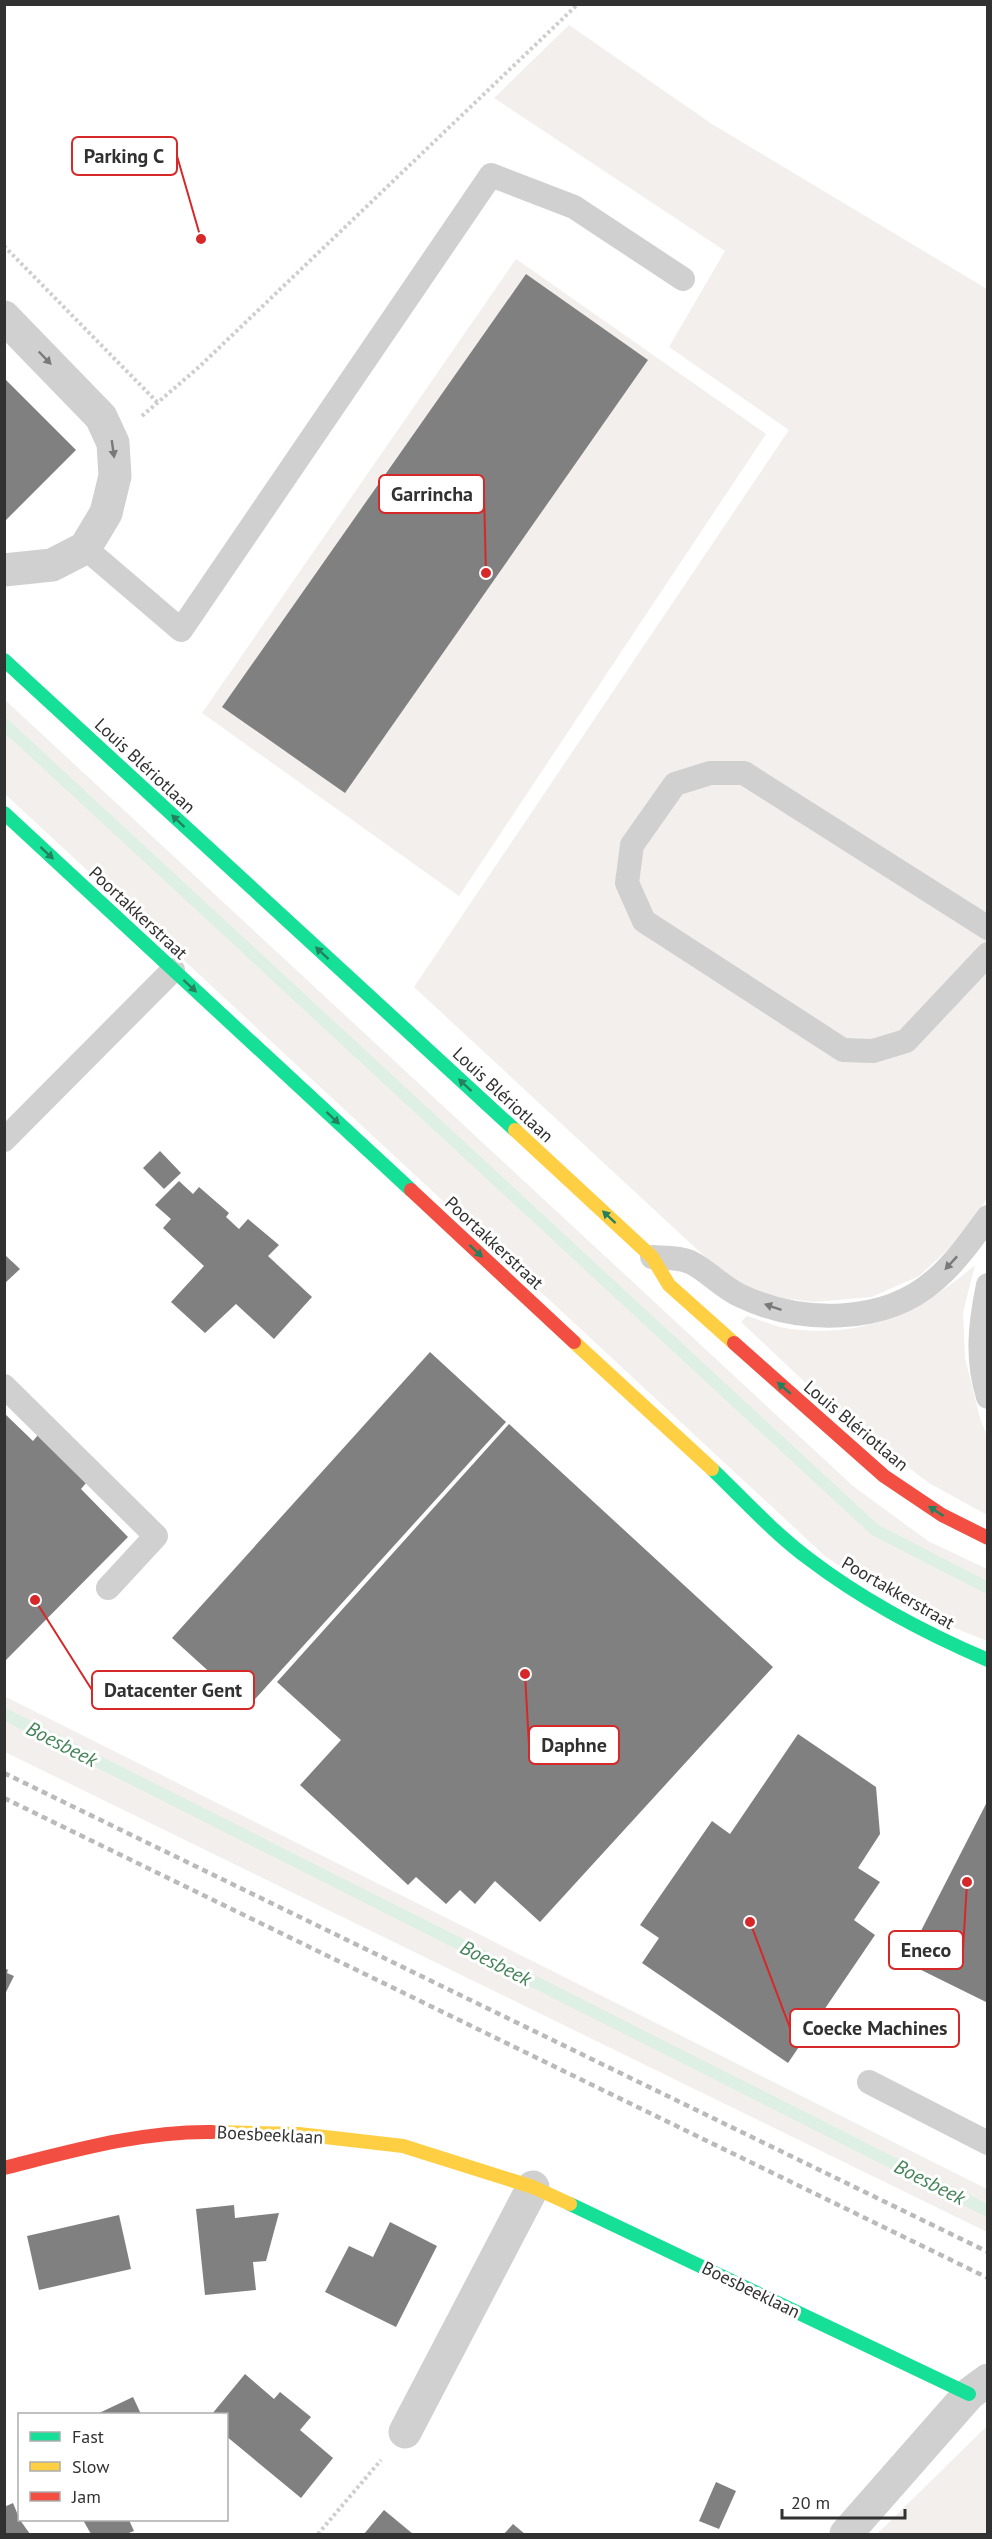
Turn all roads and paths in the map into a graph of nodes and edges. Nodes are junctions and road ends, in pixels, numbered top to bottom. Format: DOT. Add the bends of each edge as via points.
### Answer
graph roads {
  1 [pos="578,4"];
  2 [pos="4,246"];
  3 [pos="683,279"];
  4 [pos="4,317"];
  5 [pos="157,402"];
  6 [pos="113,443"];
  7 [pos="85,548"];
  8 [pos="4,570"];
  9 [pos="4,660"];
  10 [pos="4,813"];
  11 [pos="987,928"];
  12 [pos="987,954"];
  13 [pos="173,970"];
  14 [pos="4,1140"];
  15 [pos="987,1217"];
  16 [pos="652,1257"];
  17 [pos="987,1285"];
  18 [pos="4,1386"];
  19 [pos="987,1397"];
  20 [pos="987,1538"];
  21 [pos="108,1588"];
  22 [pos="987,1660"];
  23 [pos="869,2082"];
  24 [pos="985,2135"];
  25 [pos="4,2168"];
  26 [pos="532,2187"];
  27 [pos="978,2387"];
  28 [pos="405,2432"];
  29 [pos="318,2535"];
  30 [pos="846,2535"];
  1 -- 5 [label="path" via="199,368"];
  2 -- 5 [label="path"];
  3 -- 7 [label="lane" via="574,207 490,175 181,630"];
  4 -- 6 [label="street, one-way" via="100,417"];
  5 -- 6 [label="path"];
  6 -- 7 [label="street, one-way" via="115,476 106,513"];
  7 -- 8 [label="street" via="52,566"];
  16 -- 9 [label="street, Louis Blériotlaan, one-way"];
  10 -- 13 [label="street, Poortakkerstraat, one-way"];
  11 -- 12 [label="lane" via="744,773 710,773 675,784 632,845 627,884 644,921 843,1050 873,1051 906,1041"];
  13 -- 14 [label="lane"];
  13 -- 22 [label="street, Poortakkerstraat, one-way" via="807,1558 852,1592 929,1635"];
  15 -- 16 [label="lane, one-way" via="967,1246 934,1281 895,1304 847,1316 797,1315 740,1296 690,1262"];
  20 -- 16 [label="street, Louis Blériotlaan, one-way" via="942,1515 884,1476 669,1286"];
  17 -- 19 [label="lane" via="979,1328"];
  18 -- 21 [label="lane" via="156,1536"];
  23 -- 24 [label="lane"];
  25 -- 26 [label="street, Boesbeeklaan" via="100,2144 193,2132 298,2134 403,2146"];
  26 -- 27 [label="street, Boesbeeklaan"];
  26 -- 28 [label="street"];
  27 -- 30 [label="street"];
  28 -- 29 [label="path"];
}
